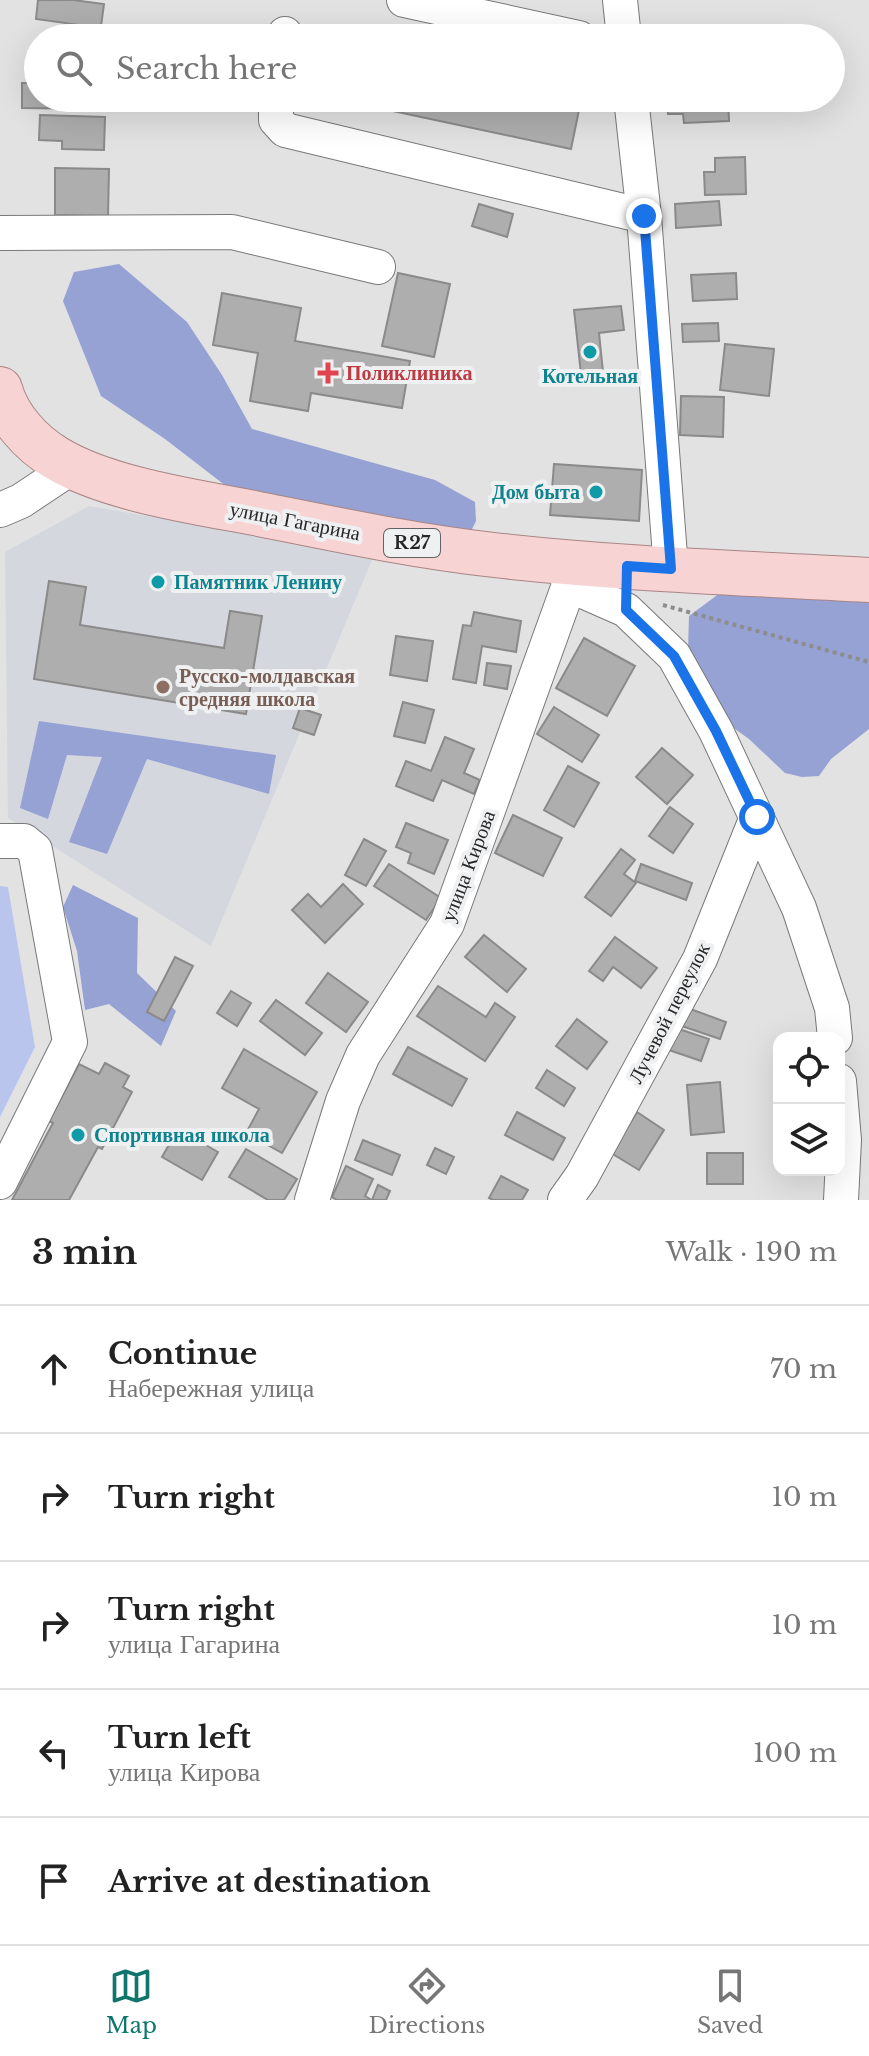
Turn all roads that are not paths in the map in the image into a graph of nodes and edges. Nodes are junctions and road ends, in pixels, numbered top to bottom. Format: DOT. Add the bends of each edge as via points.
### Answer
graph roads {
  1 [pos="404,0"];
  2 [pos="620,0"];
  3 [pos="515,24"];
  4 [pos="623,24"];
  5 [pos="276,112"];
  6 [pos="633,112"];
  7 [pos="644,216"];
  8 [pos="0,233"];
  9 [pos="378,267"];
  10 [pos="0,389"];
  11 [pos="72,467"];
  12 [pos="0,510"];
  13 [pos="671,569"];
  14 [pos="566,573"];
  15 [pos="869,580"];
  16 [pos="627,590"];
  17 [pos="757,817"];
  18 [pos="0,841"];
  19 [pos="834,1032"];
  20 [pos="841,1104"];
  21 [pos="0,1182"];
  22 [pos="312,1200"];
  23 [pos="565,1200"];
  24 [pos="841,1200"];
  1 -- 3 [label="street"];
  2 -- 4 [label="street"];
  5 -- 7 [label="street" via="285,130"];
  6 -- 7 [label="street"];
  7 -- 13 [label="street"];
  8 -- 9 [label="street" via="232,232"];
  10 -- 11 [label="main road, улица Гагарина / R27" via="30,438"];
  11 -- 12 [label="street"];
  11 -- 14 [label="main road, улица Гагарина / R27" via="171,496"];
  13 -- 15 [label="main road, улица Гагарина / R27"];
  13 -- 16 [label="main road, улица Гагарина / R27"];
  14 -- 16 [label="main road, улица Гагарина / R27"];
  14 -- 22 [label="street, улица Кирова" via="447,924 363,1055"];
  16 -- 17 [label="street" via="674,656"];
  17 -- 19 [label="street" via="799,908 832,1008"];
  17 -- 23 [label="street, Лучевой переулок" via="700,959"];
  18 -- 21 [label="street" via="24,841 35,850 70,1042"];
  20 -- 24 [label="street"];
}
